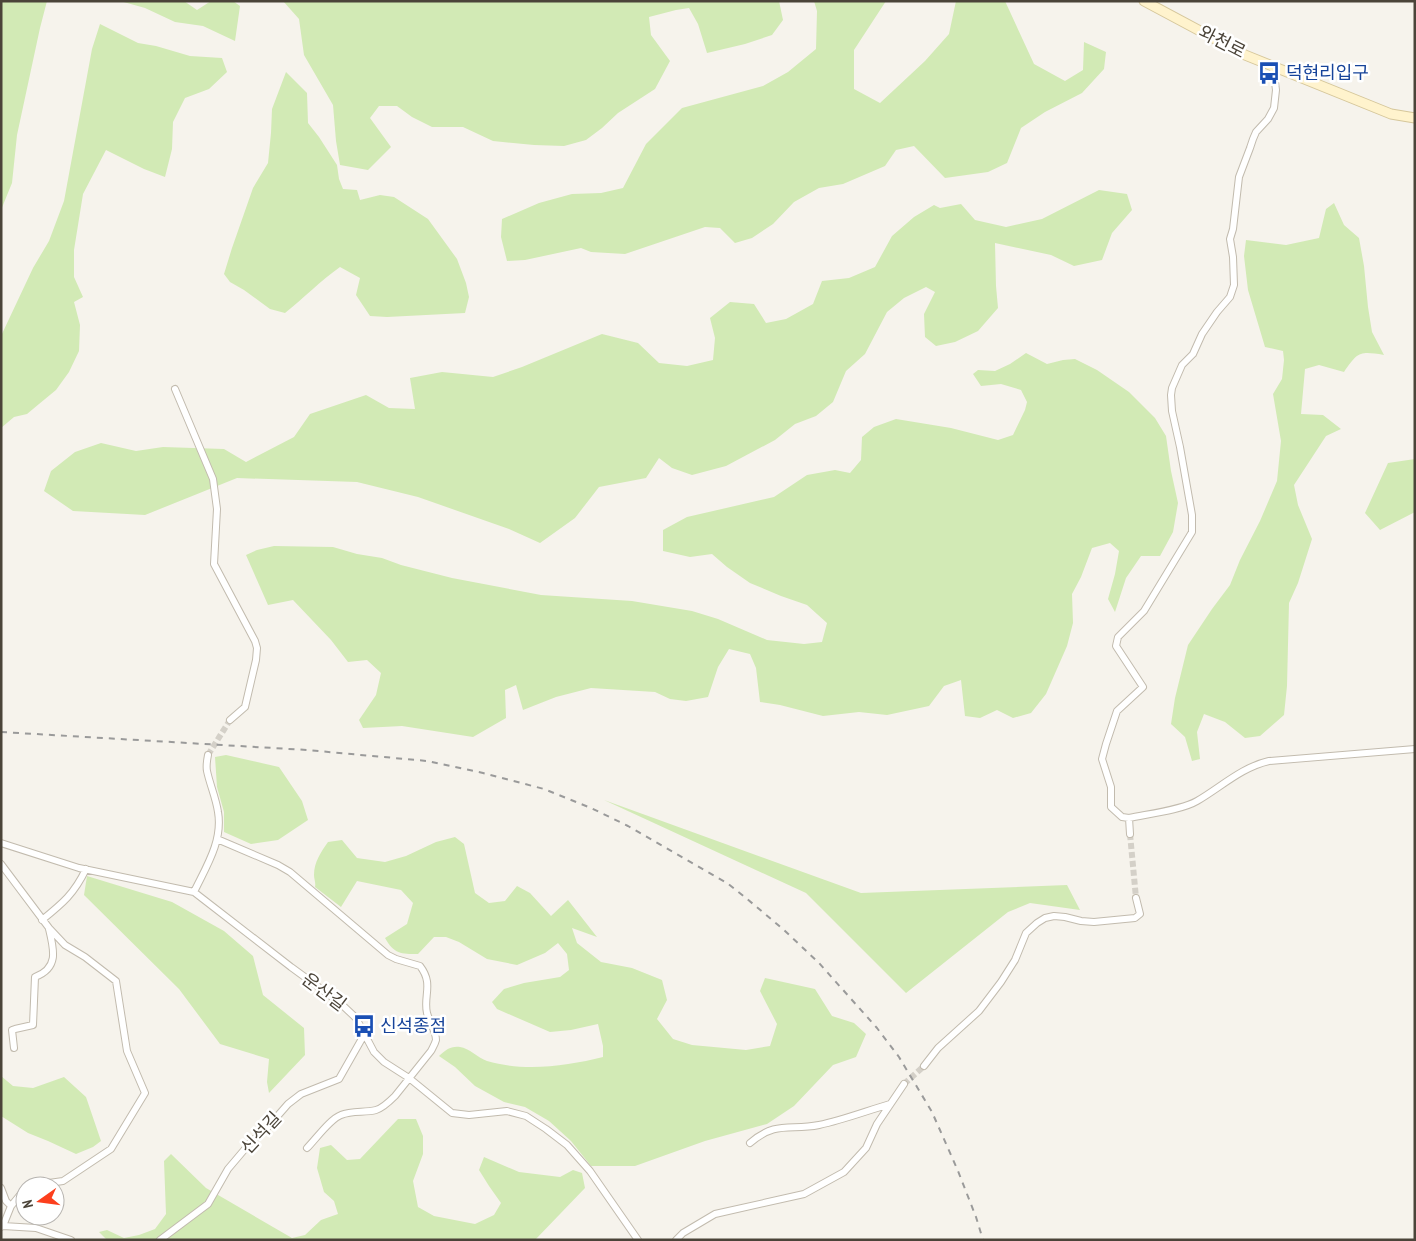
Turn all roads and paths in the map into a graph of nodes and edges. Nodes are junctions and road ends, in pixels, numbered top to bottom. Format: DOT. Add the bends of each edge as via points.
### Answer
graph roads {
  1 [pos="1144,1"];
  2 [pos="1274,67"];
  3 [pos="1415,118"];
  4 [pos="175,389"];
  5 [pos="230,720"];
  6 [pos="1415,749"];
  7 [pos="208,756"];
  8 [pos="1129,818"];
  9 [pos="1130,834"];
  10 [pos="217,839"];
  11 [pos="1,843"];
  12 [pos="1,864"];
  13 [pos="86,869"];
  14 [pos="194,892"];
  15 [pos="1136,898"];
  16 [pos="42,920"];
  17 [pos="48,928"];
  18 [pos="364,1035"];
  19 [pos="14,1048"];
  20 [pos="924,1066"];
  21 [pos="409,1078"];
  22 [pos="904,1084"];
  23 [pos="890,1104"];
  24 [pos="750,1142"];
  25 [pos="307,1148"];
  26 [pos="65,1181"];
  27 [pos="1,1188"];
  28 [pos="15,1201"];
  29 [pos="11,1206"];
  30 [pos="2,1226"];
  31 [pos="71,1240"];
  32 [pos="160,1240"];
  33 [pos="638,1240"];
  34 [pos="676,1240"];
  1 -- 2 [label="street, 와천로"];
  2 -- 3 [label="street, 와천로" via="1390,114"];
  2 -- 8 [label="street" via="1274,108 1252,139 1239,177 1230,239 1234,285 1230,297 1202,334 1193,354 1182,365 1172,388 1172,411 1192,514 1192,532 1144,611 1118,637 1116,646 1143,687 1117,712 1102,759 1111,806 1122,817"];
  4 -- 5 [label="street" via="213,479 217,509 214,564 257,648 245,707"];
  6 -- 8 [label="street" via="1255,764 1196,802"];
  7 -- 10 [label="street" via="207,770 219,815"];
  8 -- 9 [label="street"];
  10 -- 14 [label="street"];
  10 -- 21 [label="street" via="290,872 388,955 420,966 426,976 426,1008 436,1038 431,1051"];
  11 -- 13 [label="street, 운산길"];
  12 -- 16 [label="street"];
  13 -- 14 [label="street, 운산길"];
  13 -- 16 [label="street" via="73,892"];
  14 -- 18 [label="street, 운산길" via="339,1002 356,1018"];
  15 -- 20 [label="street" via="1140,914 1135,918 1094,922 1054,916 1037,923 1026,933 1015,960 979,1011 938,1048"];
  16 -- 17 [label="street"];
  17 -- 19 [label="street" via="54,959 45,971 35,977 33,1025 12,1030"];
  17 -- 26 [label="street" via="65,945 116,981 127,1051 145,1093 111,1149"];
  18 -- 21 [label="street, 운산길" via="384,1062"];
  18 -- 32 [label="street, 신석길" via="339,1079 301,1094 288,1104 228,1169 208,1204"];
  21 -- 25 [label="street" via="381,1108 340,1115"];
  21 -- 33 [label="street, 운산길" via="452,1113 469,1115 507,1111 526,1116 546,1129 567,1145 590,1171"];
  22 -- 23 [label="street"];
  23 -- 24 [label="street" via="817,1125 774,1128"];
  23 -- 34 [label="street" via="866,1148 844,1172 804,1194 715,1214"];
  27 -- 29 [label="street"];
  28 -- 29 [label="street"];
  29 -- 30 [label="street"];
  30 -- 31 [label="street" via="36,1228"];
}
